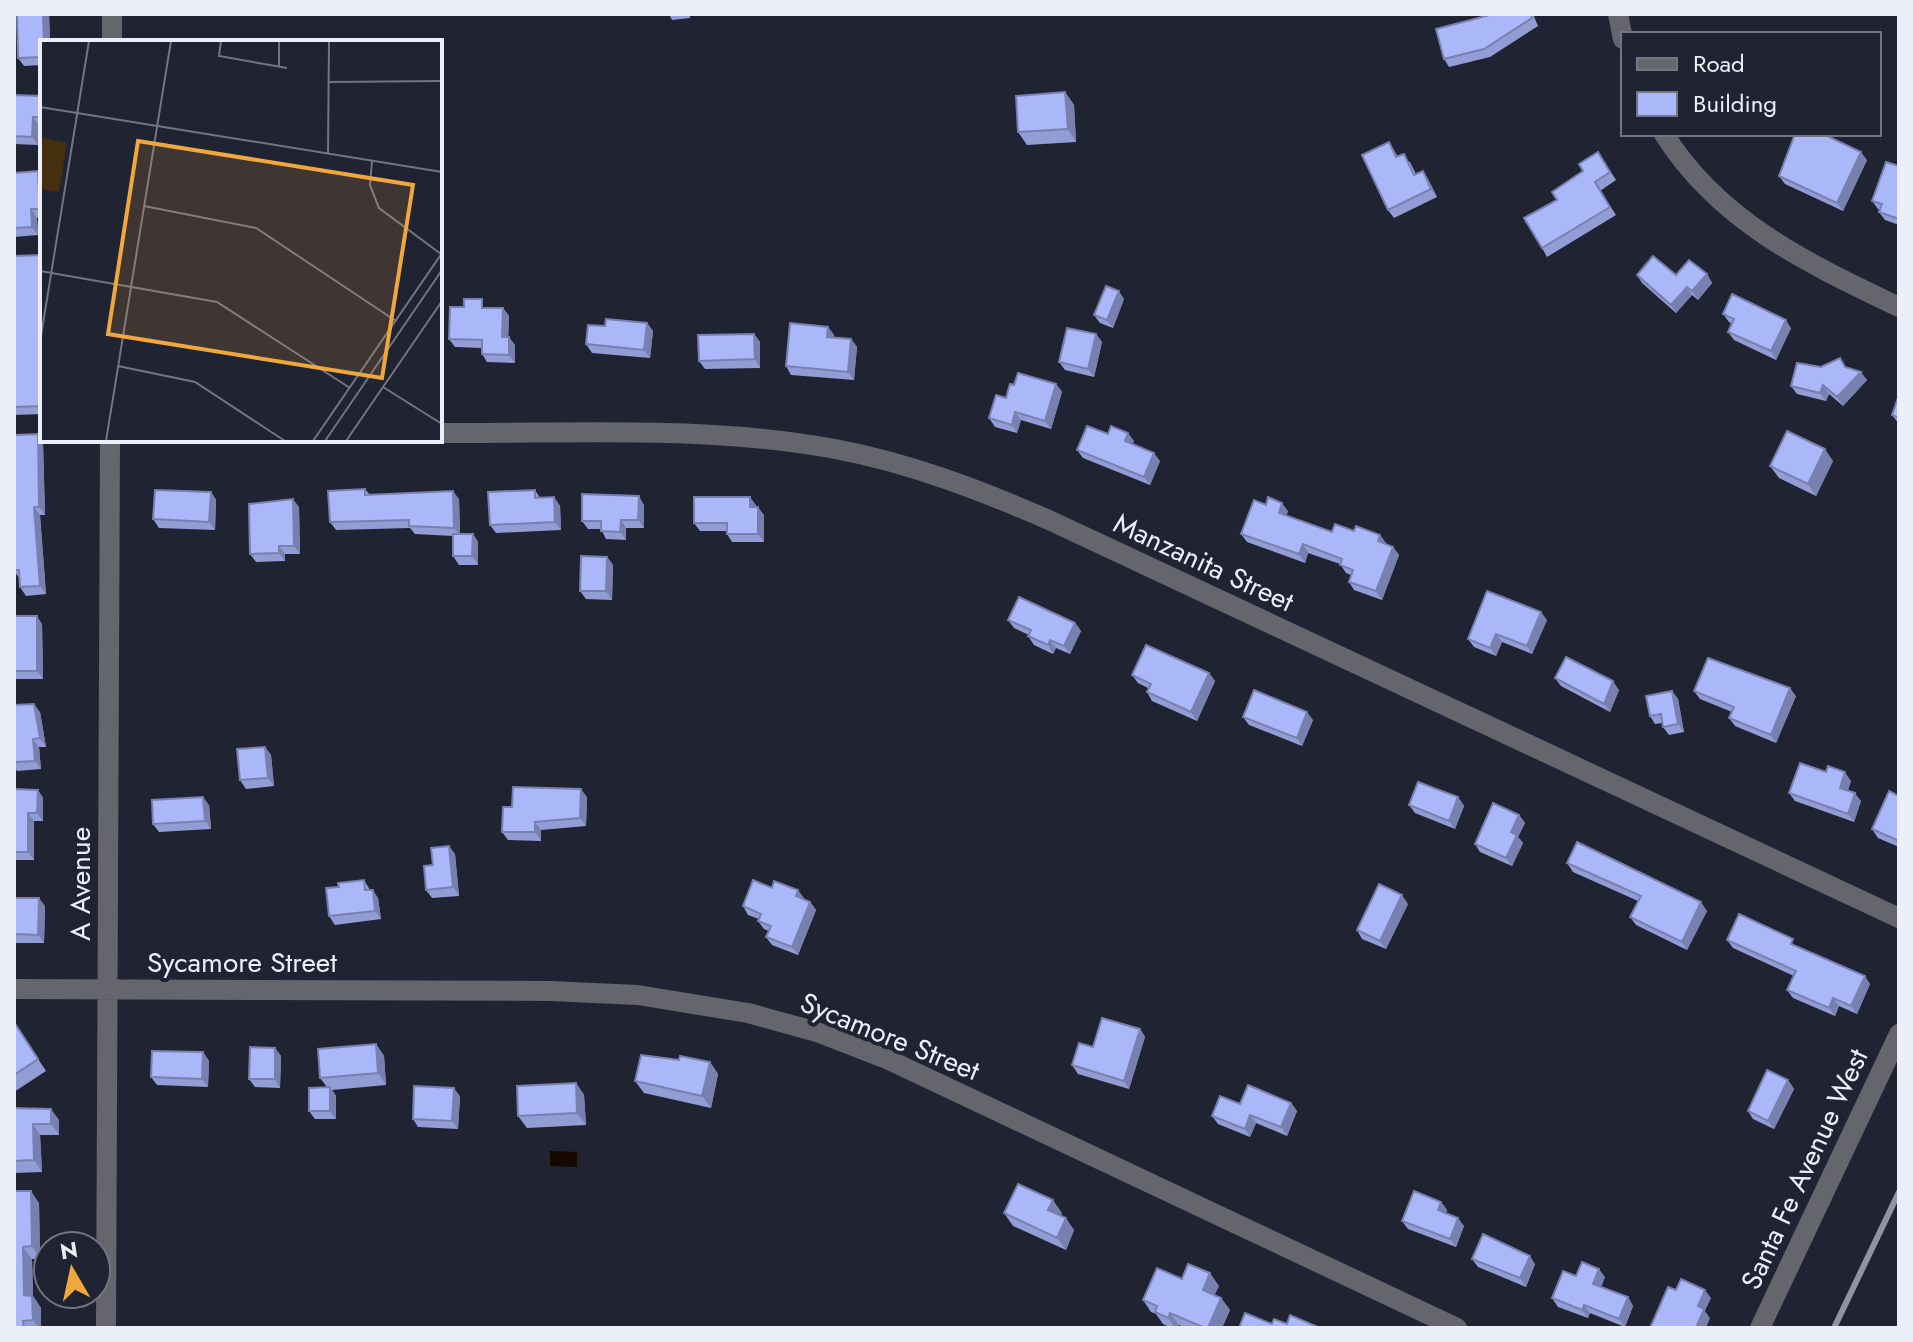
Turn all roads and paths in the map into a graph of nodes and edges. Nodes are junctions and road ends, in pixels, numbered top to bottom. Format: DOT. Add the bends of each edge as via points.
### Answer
graph roads {
  1 [pos="112,14"];
  2 [pos="112,40"];
  3 [pos="1666,136"];
  4 [pos="1899,307"];
  5 [pos="442,433"];
  6 [pos="110,442"];
  7 [pos="1899,918"];
  8 [pos="14,989"];
  9 [pos="107,990"];
  10 [pos="1899,1034"];
  11 [pos="106,1328"];
  12 [pos="1457,1328"];
  13 [pos="1760,1328"];
  1 -- 2 [label="street"];
  3 -- 4 [label="street" via="1708,190 1763,235"];
  5 -- 7 [label="street, Manzanita Street" via="750,439 837,450 930,473 1049,520"];
  6 -- 9 [label="street, A Avenue"];
  8 -- 9 [label="street, Sycamore Street"];
  9 -- 11 [label="street, A Avenue"];
  9 -- 12 [label="street, Sycamore Street" via="563,991 676,999 748,1013 889,1060"];
  10 -- 13 [label="street, Santa Fe Avenue West"];
}
